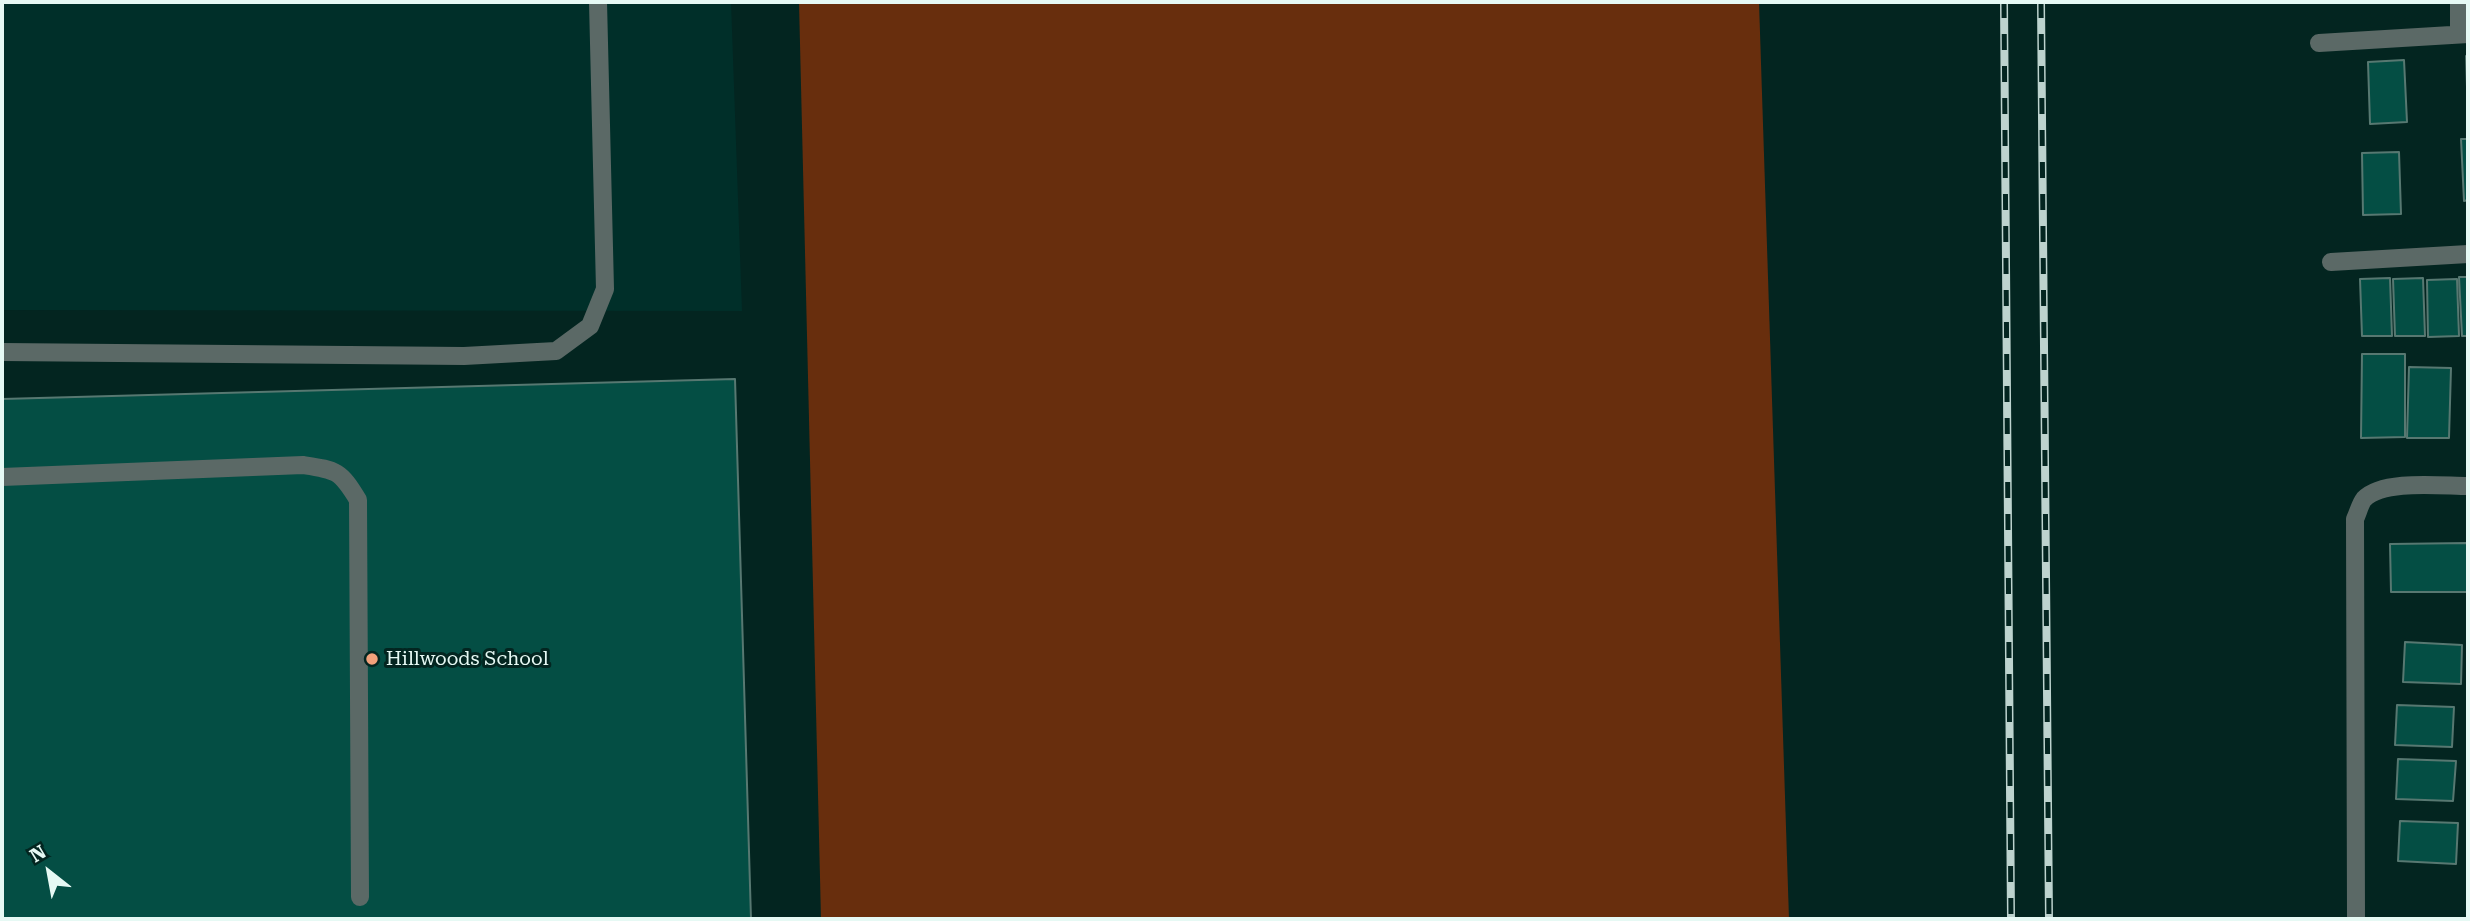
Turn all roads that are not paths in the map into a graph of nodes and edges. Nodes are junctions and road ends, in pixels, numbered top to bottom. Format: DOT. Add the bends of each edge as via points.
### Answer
graph roads {
  1 [pos="598,2"];
  2 [pos="2459,2"];
  3 [pos="2464,34"];
  4 [pos="2319,43"];
  5 [pos="2468,254"];
  6 [pos="2331,262"];
  7 [pos="2,352"];
  8 [pos="2,477"];
  9 [pos="2468,486"];
  10 [pos="360,897"];
  11 [pos="2356,919"];
  1 -- 7 [label="street" via="605,289 590,326 556,351 464,356"];
  2 -- 3 [label="street"];
  3 -- 4 [label="street"];
  5 -- 6 [label="street"];
  8 -- 10 [label="street" via="303,465 331,469 345,478 358,500"];
  9 -- 11 [label="street" via="2376,490 2362,500 2355,519"];
}
